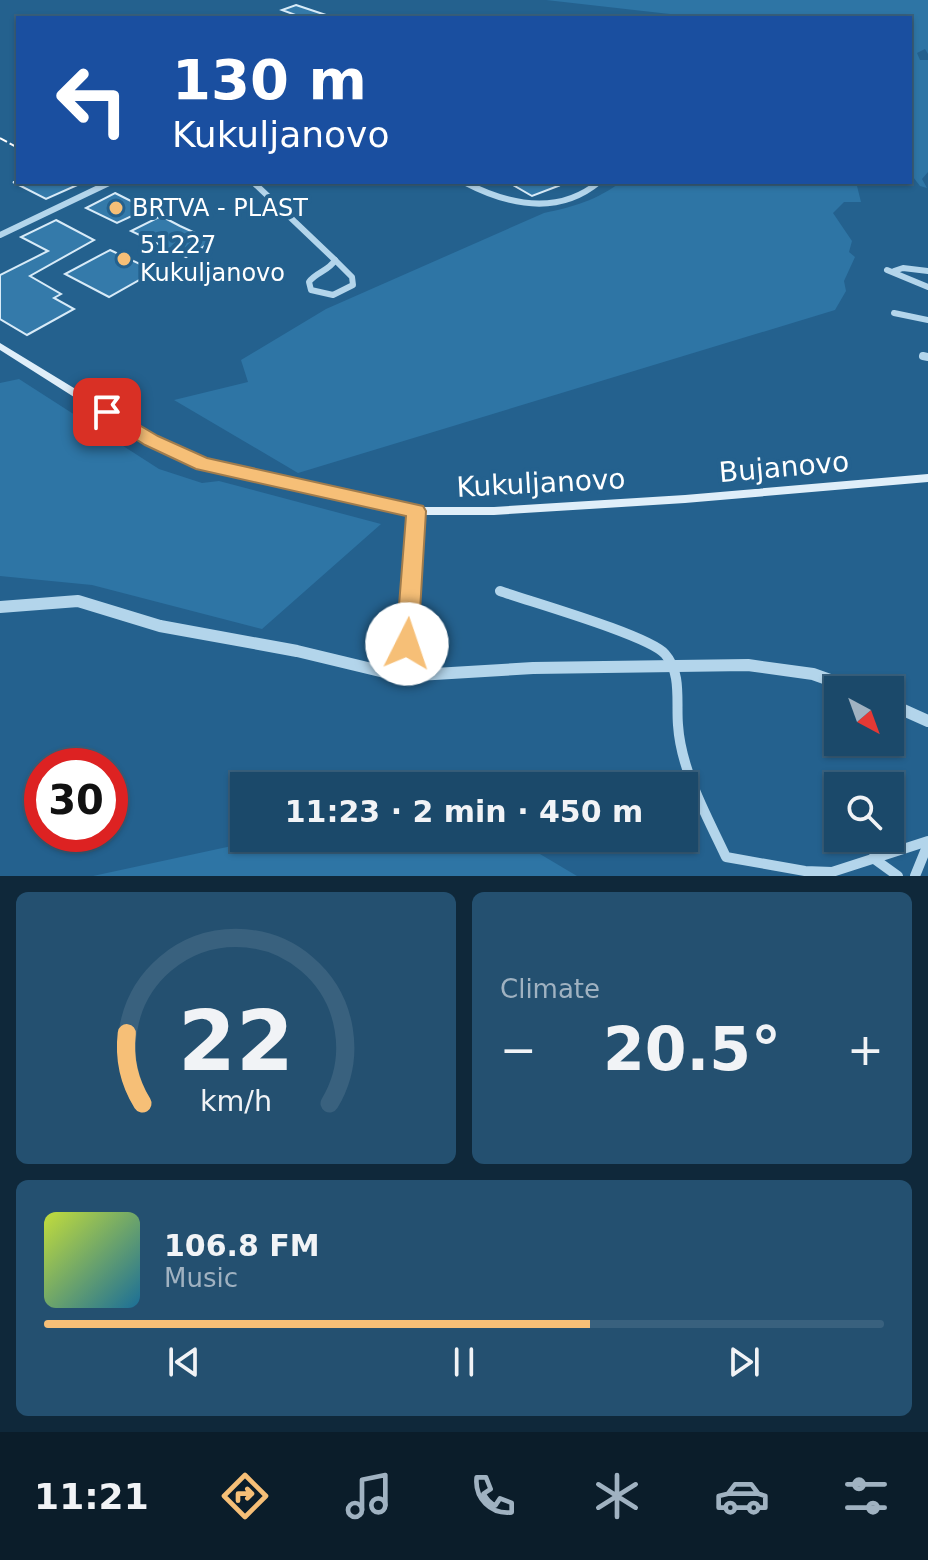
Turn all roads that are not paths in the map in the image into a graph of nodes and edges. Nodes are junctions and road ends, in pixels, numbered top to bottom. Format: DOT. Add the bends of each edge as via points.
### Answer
graph roads {
  1 [pos="107,184"];
  2 [pos="255,184"];
  3 [pos="468,184"];
  4 [pos="597,184"];
  5 [pos="605,189"];
  6 [pos="0,235"];
  7 [pos="335,260"];
  8 [pos="928,271"];
  9 [pos="928,287"];
  10 [pos="894,313"];
  11 [pos="928,320"];
  12 [pos="0,346"];
  13 [pos="928,478"];
  14 [pos="643,501"];
  15 [pos="416,511"];
  16 [pos="500,591"];
  17 [pos="0,607"];
  18 [pos="407,644"];
  19 [pos="673,667"];
  20 [pos="389,674"];
  21 [pos="416,676"];
  22 [pos="824,678"];
  23 [pos="904,710"];
  24 [pos="928,721"];
  25 [pos="928,843"];
  26 [pos="873,858"];
  27 [pos="898,876"];
  28 [pos="915,876"];
  1 -- 6 [label="street"];
  2 -- 7 [label="street"];
  3 -- 4 [label="street" via="527,204 565,201"];
  4 -- 5 [label="street"];
  7 -- 7 [label="street" via="311,278 311,290 330,295 353,285"];
  8 -- 9 [label="street" via="890,270"];
  10 -- 11 [label="street"];
  12 -- 15 [label="main road, Kukuljanovo" via="152,441 193,460"];
  13 -- 14 [label="main road, Bujanovo"];
  14 -- 15 [label="main road, Kukuljanovo"];
  15 -- 18 [label="street"];
  16 -- 19 [label="street" via="652,644"];
  17 -- 20 [label="street" via="78,601 160,626"];
  18 -- 20 [label="street"];
  18 -- 21 [label="street"];
  19 -- 21 [label="street"];
  19 -- 22 [label="street" via="748,665"];
  19 -- 26 [label="street" via="679,734 699,801 726,857 818,872 848,869"];
  20 -- 21 [label="street"];
  23 -- 24 [label="street"];
  25 -- 26 [label="street"];
  25 -- 28 [label="street"];
  26 -- 27 [label="street"];
}
